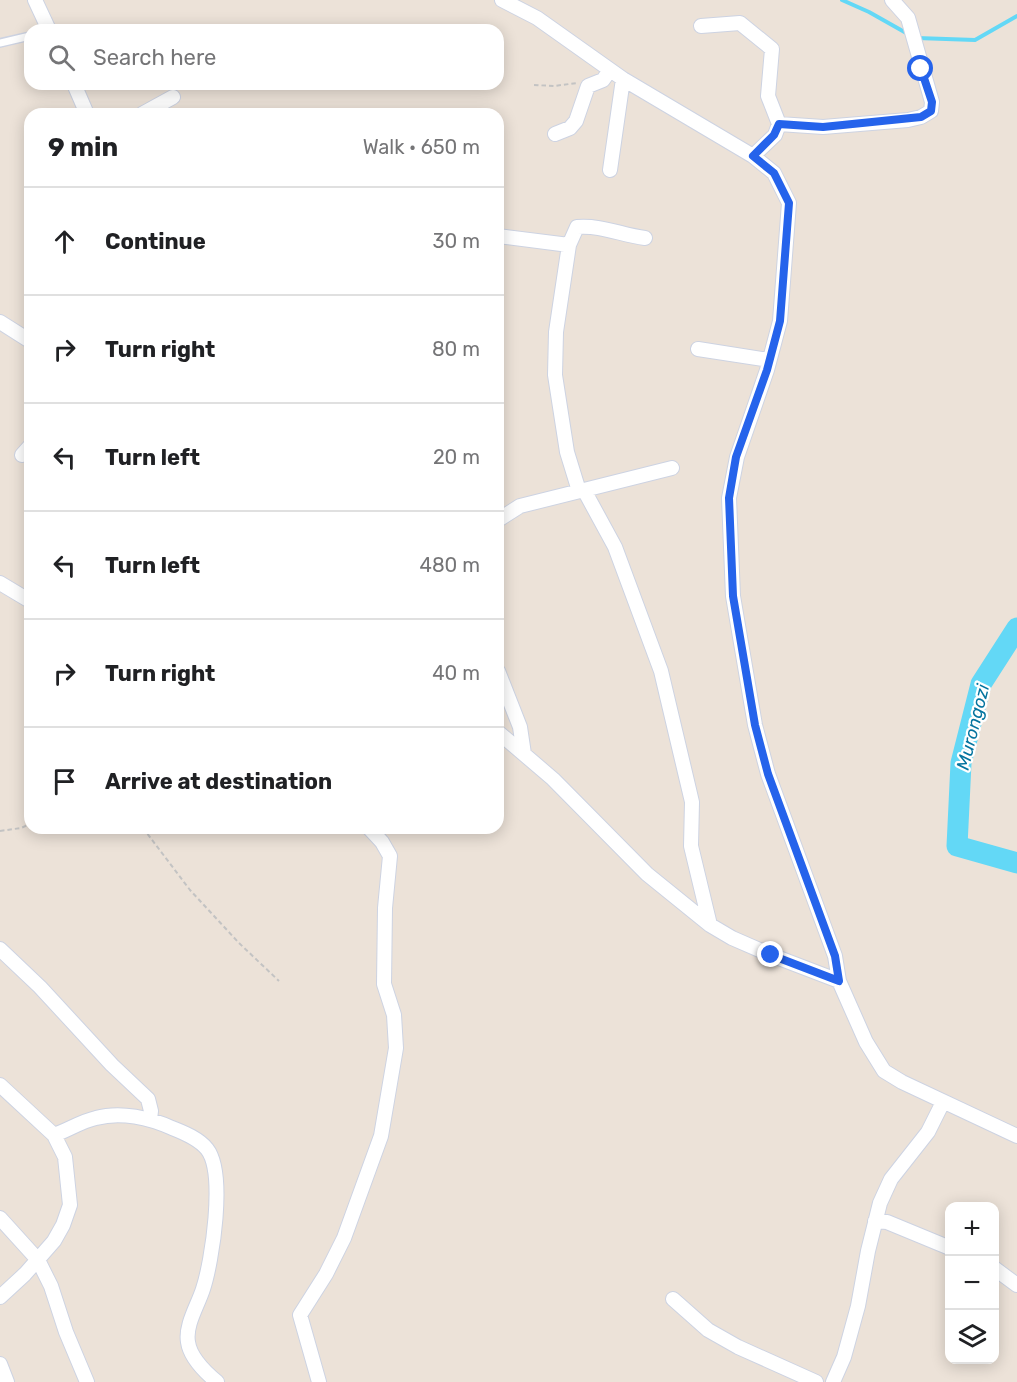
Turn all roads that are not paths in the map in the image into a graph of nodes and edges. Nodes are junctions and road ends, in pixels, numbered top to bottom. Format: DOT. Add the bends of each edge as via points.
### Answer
graph roads {
  1 [pos="35,0"];
  2 [pos="502,0"];
  3 [pos="892,0"];
  4 [pos="46,24"];
  5 [pos="701,26"];
  6 [pos="24,37"];
  7 [pos="0,43"];
  8 [pos="610,70"];
  9 [pos="623,79"];
  10 [pos="77,90"];
  11 [pos="173,97"];
  12 [pos="84,108"];
  13 [pos="153,108"];
  14 [pos="779,124"];
  15 [pos="555,134"];
  16 [pos="753,156"];
  17 [pos="610,170"];
  18 [pos="504,237"];
  19 [pos="645,238"];
  20 [pos="569,245"];
  21 [pos="0,322"];
  22 [pos="24,337"];
  23 [pos="698,349"];
  24 [pos="769,360"];
  25 [pos="672,468"];
  26 [pos="581,491"];
  27 [pos="504,516"];
  28 [pos="0,583"];
  29 [pos="24,597"];
  30 [pos="504,686"];
  31 [pos="504,737"];
  32 [pos="524,754"];
  33 [pos="375,834"];
  34 [pos="710,925"];
  35 [pos="0,949"];
  36 [pos="839,981"];
  37 [pos="0,1085"];
  38 [pos="943,1102"];
  39 [pos="150,1119"];
  40 [pos="54,1136"];
  41 [pos="1017,1136"];
  42 [pos="0,1218"];
  43 [pos="875,1221"];
  44 [pos="945,1246"];
  45 [pos="38,1260"];
  46 [pos="999,1272"];
  47 [pos="1017,1285"];
  48 [pos="0,1297"];
  49 [pos="673,1299"];
  50 [pos="0,1364"];
  51 [pos="8,1382"];
  52 [pos="87,1382"];
  53 [pos="217,1382"];
  54 [pos="319,1382"];
  55 [pos="816,1382"];
  56 [pos="832,1382"];
  1 -- 4 [label="street"];
  2 -- 8 [label="street" via="537,18"];
  3 -- 14 [label="street" via="908,18 932,102 931,111 908,120 823,127"];
  5 -- 14 [label="street" via="740,23 772,49 768,96"];
  6 -- 7 [label="lane"];
  8 -- 9 [label="street"];
  8 -- 15 [label="street" via="603,80 588,86 570,128"];
  9 -- 16 [label="street"];
  9 -- 17 [label="street"];
  10 -- 12 [label="street"];
  11 -- 13 [label="street"];
  14 -- 16 [label="street" via="774,135"];
  16 -- 24 [label="street" via="774,173 789,203 780,321"];
  18 -- 20 [label="street"];
  19 -- 20 [label="street" via="594,226 578,227"];
  20 -- 26 [label="street" via="556,332 555,375 567,452"];
  21 -- 22 [label="street"];
  23 -- 24 [label="street"];
  24 -- 36 [label="street" via="736,457 729,498 733,596 755,725 766,765 835,956"];
  25 -- 26 [label="street"];
  26 -- 27 [label="street" via="520,506"];
  26 -- 34 [label="street" via="615,547 661,671 692,802 691,846"];
  28 -- 29 [label="street"];
  30 -- 32 [label="street" via="520,727"];
  31 -- 32 [label="street"];
  32 -- 34 [label="street" via="647,874"];
  33 -- 54 [label="street" via="390,856 384,984 394,1015 396,1048 381,1136 344,1238 300,1315"];
  34 -- 36 [label="street" via="732,938"];
  35 -- 39 [label="street" via="148,1099"];
  36 -- 38 [label="street" via="866,1042 884,1071"];
  37 -- 40 [label="street"];
  38 -- 41 [label="street"];
  38 -- 43 [label="street" via="928,1132 891,1179"];
  39 -- 40 [label="street" via="105,1116"];
  39 -- 53 [label="street" via="199,1142 213,1161 213,1243 187,1341 193,1356"];
  40 -- 45 [label="street" via="64,1157 70,1204 54,1241"];
  42 -- 45 [label="street"];
  43 -- 44 [label="street" via="887,1222"];
  43 -- 56 [label="street" via="858,1306"];
  45 -- 48 [label="street"];
  45 -- 52 [label="street"];
  46 -- 47 [label="street"];
  49 -- 55 [label="street" via="708,1330"];
  50 -- 51 [label="street"];
}
